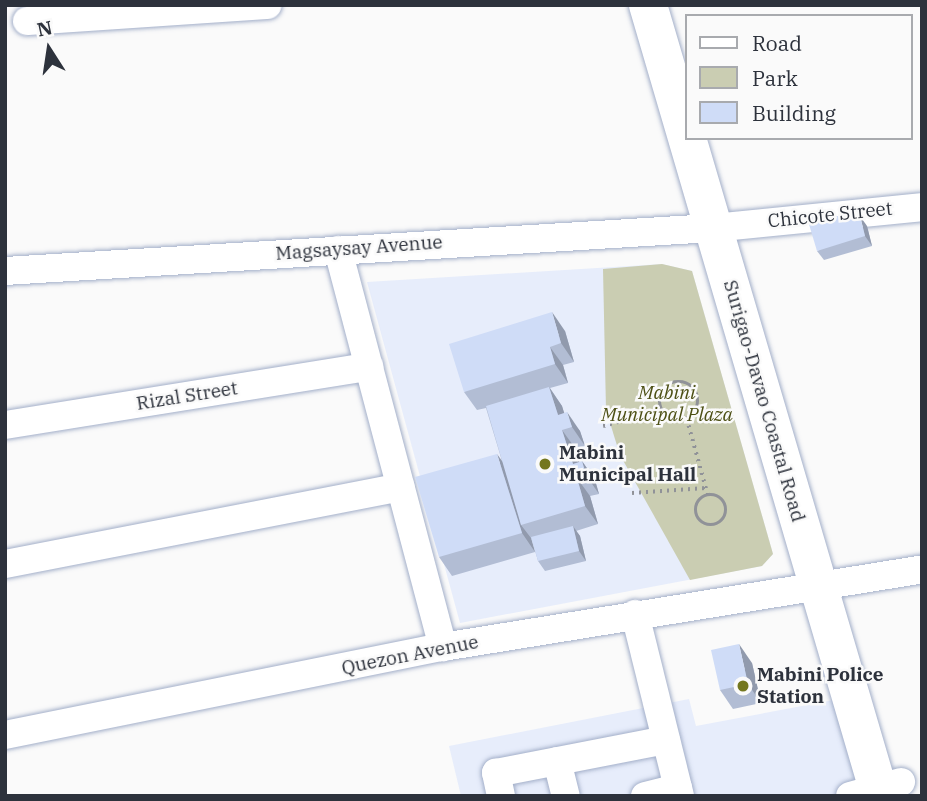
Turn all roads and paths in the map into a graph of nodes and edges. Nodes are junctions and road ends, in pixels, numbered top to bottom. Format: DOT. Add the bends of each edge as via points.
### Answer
graph roads {
  1 [pos="267,5"];
  2 [pos="648,5"];
  3 [pos="674,5"];
  4 [pos="27,21"];
  5 [pos="685,44"];
  6 [pos="685,110"];
  7 [pos="696,140"];
  8 [pos="713,140"];
  9 [pos="922,207"];
  10 [pos="726,226"];
  11 [pos="338,250"];
  12 [pos="5,271"];
  13 [pos="369,367"];
  14 [pos="662,410"];
  15 [pos="687,419"];
  16 [pos="5,425"];
  17 [pos="603,426"];
  18 [pos="401,486"];
  19 [pos="706,488"];
  20 [pos="632,493"];
  21 [pos="708,495"];
  22 [pos="5,564"];
  23 [pos="922,569"];
  24 [pos="830,583"];
  25 [pos="635,614"];
  26 [pos="443,648"];
  27 [pos="5,735"];
  28 [pos="666,740"];
  29 [pos="557,761"];
  30 [pos="883,791"];
  31 [pos="679,792"];
  32 [pos="501,796"];
  33 [pos="566,796"];
  34 [pos="645,796"];
  1 -- 4 [label="street"];
  2 -- 6 [label="highway, Surigao-Davao Coastal Road"];
  3 -- 5 [label="highway"];
  7 -- 10 [label="highway, Surigao-Davao Coastal Road"];
  8 -- 10 [label="highway, Surigao-Davao Coastal Road"];
  9 -- 10 [label="street, Chicote Street"];
  10 -- 11 [label="street, Magsaysay Avenue"];
  10 -- 24 [label="highway, Surigao-Davao Coastal Road"];
  11 -- 12 [label="street, Magsaysay Avenue"];
  11 -- 13 [label="street"];
  13 -- 16 [label="street, Rizal Street"];
  13 -- 18 [label="street"];
  14 -- 15 [label="path" via="673,419"];
  14 -- 15 [label="path" via="660,400 671,384 690,385 699,402"];
  14 -- 17 [label="path"];
  15 -- 19 [label="path"];
  18 -- 22 [label="street"];
  18 -- 26 [label="street"];
  19 -- 20 [label="path"];
  19 -- 21 [label="path"];
  21 -- 21 [label="path" via="696,507 696,516 710,526 719,524 727,509 724,500"];
  23 -- 24 [label="street, Quezon Avenue"];
  24 -- 25 [label="street, Quezon Avenue"];
  24 -- 30 [label="highway, Surigao-Davao Coastal Road"];
  25 -- 26 [label="street, Quezon Avenue"];
  25 -- 28 [label="street"];
  26 -- 27 [label="street, Quezon Avenue"];
  28 -- 29 [label="street"];
  28 -- 31 [label="street"];
  29 -- 32 [label="street" via="496,774"];
  29 -- 33 [label="street"];
  31 -- 34 [label="street"];
}
